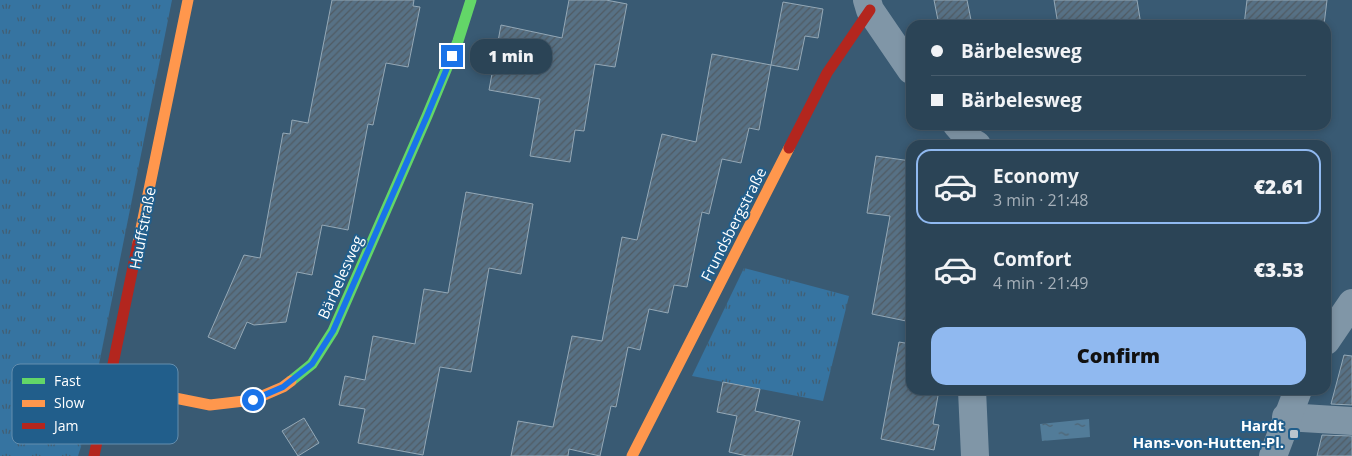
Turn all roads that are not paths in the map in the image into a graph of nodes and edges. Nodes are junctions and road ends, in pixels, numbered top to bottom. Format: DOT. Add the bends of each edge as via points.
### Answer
graph roads {
  1 [pos="188,0"];
  2 [pos="471,0"];
  3 [pos="868,5"];
  4 [pos="906,62"];
  5 [pos="1352,303"];
  6 [pos="1331,334"];
  7 [pos="114,364"];
  8 [pos="972,395"];
  9 [pos="1296,395"];
  10 [pos="178,399"];
  11 [pos="1286,417"];
  12 [pos="1352,421"];
  13 [pos="632,456"];
  14 [pos="975,456"];
  15 [pos="1273,456"];
  1 -- 7 [label="street, Hauffstraße"];
  2 -- 10 [label="street, Bärbelesweg" via="427,116 333,331 312,364 283,387 253,400 210,406"];
  3 -- 4 [label="street"];
  3 -- 13 [label="street, Frundsbergstraße" via="827,73"];
  5 -- 6 [label="street"];
  8 -- 14 [label="street"];
  9 -- 11 [label="street"];
  11 -- 12 [label="street"];
  11 -- 15 [label="street"];
}
